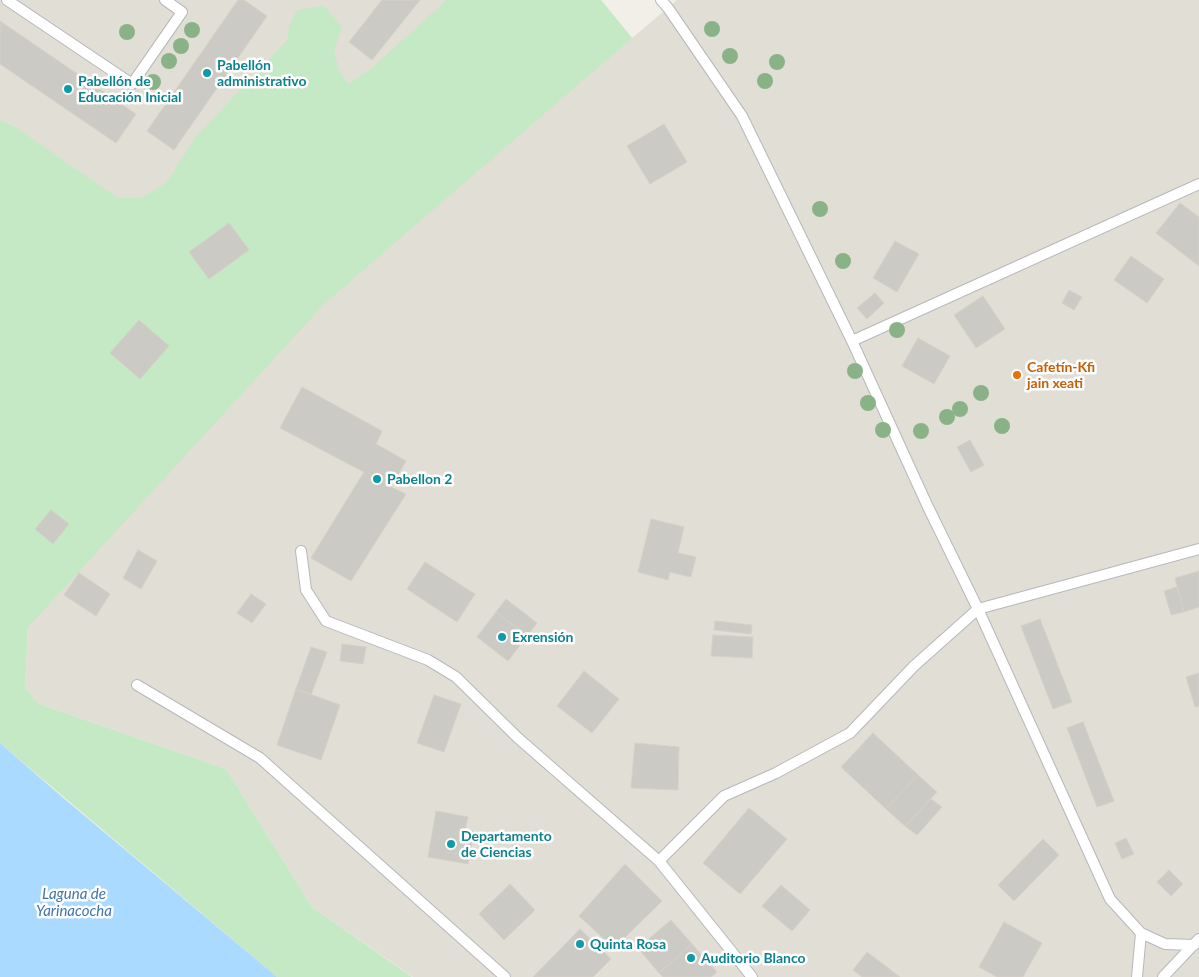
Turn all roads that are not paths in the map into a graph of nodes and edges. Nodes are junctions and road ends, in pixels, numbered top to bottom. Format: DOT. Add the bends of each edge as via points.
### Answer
graph roads {
  1 [pos="7,0"];
  2 [pos="165,0"];
  3 [pos="661,0"];
  4 [pos="1199,184"];
  5 [pos="852,341"];
  6 [pos="1199,549"];
  7 [pos="301,551"];
  8 [pos="978,609"];
  9 [pos="137,685"];
  10 [pos="659,861"];
  11 [pos="1141,934"];
  12 [pos="1197,942"];
  13 [pos="505,977"];
  14 [pos="752,977"];
  15 [pos="1138,977"];
  16 [pos="1163,977"];
  1 -- 2 [label="lane" via="132,84 182,12"];
  3 -- 5 [label="lane" via="742,116"];
  4 -- 5 [label="lane"];
  5 -- 8 [label="lane"];
  6 -- 8 [label="lane"];
  7 -- 10 [label="lane" via="306,590 326,621 428,660 456,677 518,738"];
  8 -- 10 [label="lane" via="914,666 850,733 724,796"];
  8 -- 11 [label="lane" via="1110,899"];
  9 -- 13 [label="lane" via="260,758"];
  10 -- 14 [label="lane"];
  11 -- 12 [label="lane" via="1165,944"];
  11 -- 15 [label="lane"];
  12 -- 16 [label="lane"];
}
